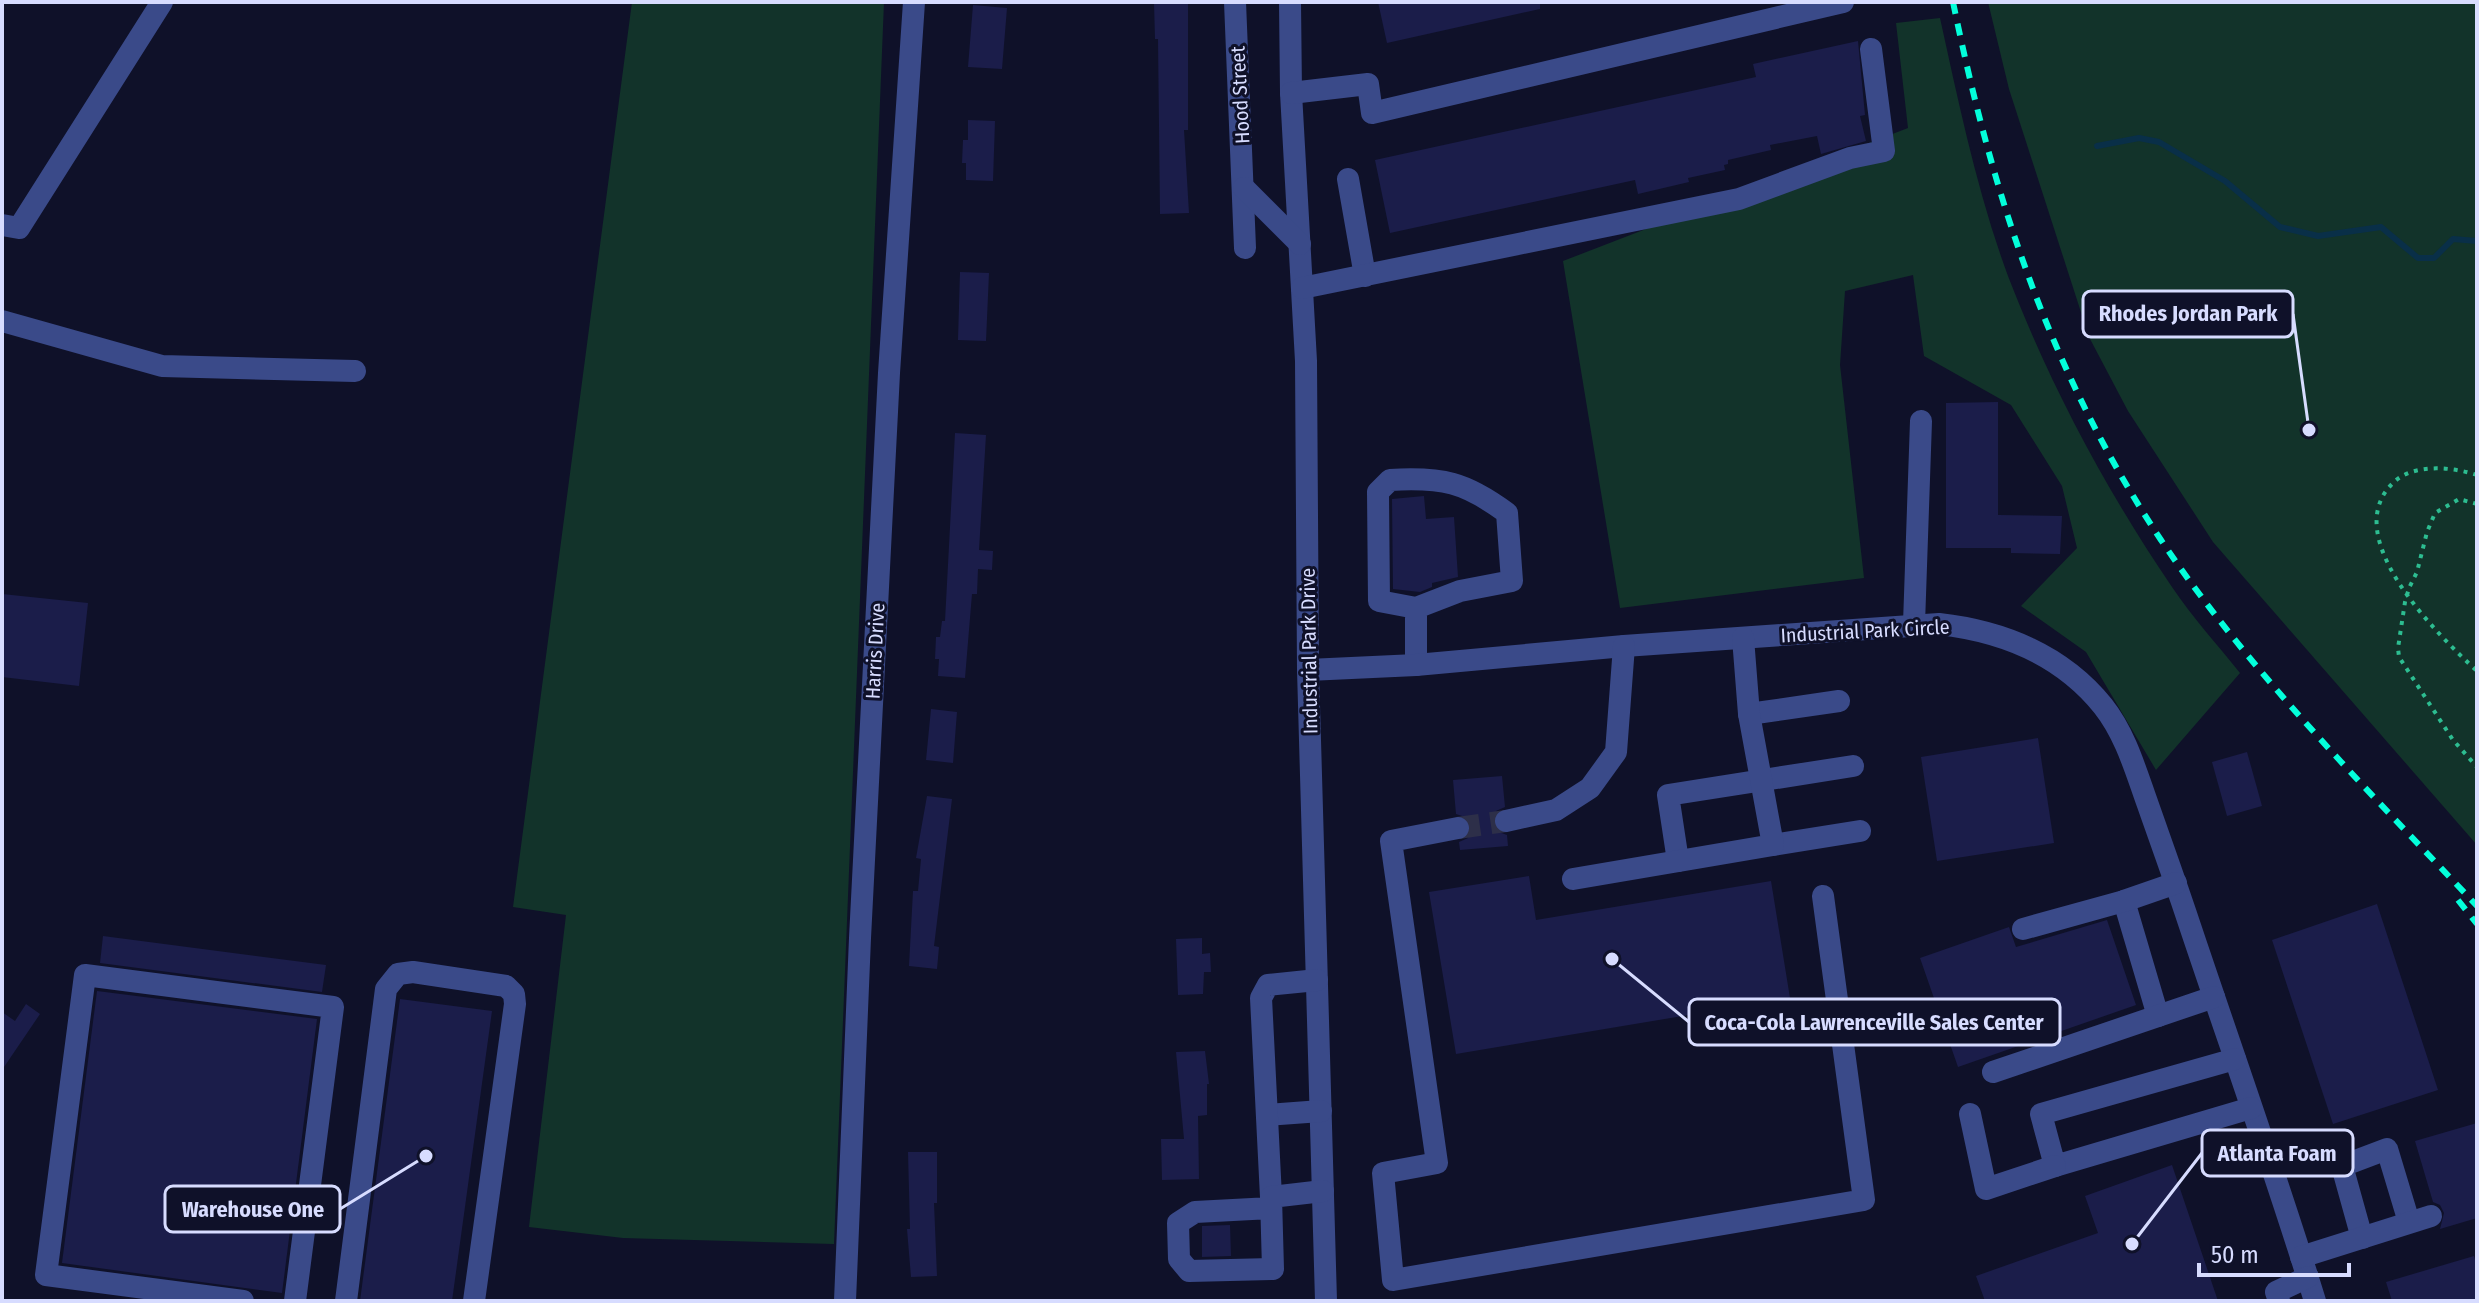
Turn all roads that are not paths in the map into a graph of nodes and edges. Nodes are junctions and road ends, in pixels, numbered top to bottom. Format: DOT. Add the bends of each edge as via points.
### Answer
graph roads {
  1 [pos="162,2"];
  2 [pos="914,2"];
  3 [pos="1235,2"];
  4 [pos="1290,2"];
  5 [pos="1843,2"];
  6 [pos="1871,49"];
  7 [pos="1291,93"];
  8 [pos="1348,179"];
  9 [pos="1244,188"];
  10 [pos="10,226"];
  11 [pos="1300,244"];
  12 [pos="1245,248"];
  13 [pos="1365,276"];
  14 [pos="1302,288"];
  15 [pos="2,321"];
  16 [pos="355,371"];
  17 [pos="1921,421"];
  18 [pos="1416,608"];
  19 [pos="1914,624"];
  20 [pos="1743,638"];
  21 [pos="1624,646"];
  22 [pos="1416,665"];
  23 [pos="1308,670"];
  24 [pos="1839,701"];
  25 [pos="1749,714"];
  26 [pos="1853,766"];
  27 [pos="1761,781"];
  28 [pos="1506,821"];
  29 [pos="1458,828"];
  30 [pos="1860,831"];
  31 [pos="1773,845"];
  32 [pos="1678,861"];
  33 [pos="1573,879"];
  34 [pos="2176,883"];
  35 [pos="1823,896"];
  36 [pos="2124,901"];
  37 [pos="2023,929"];
  38 [pos="1317,980"];
  39 [pos="2214,997"];
  40 [pos="2158,1016"];
  41 [pos="2235,1059"];
  42 [pos="1993,1072"];
  43 [pos="2251,1108"];
  44 [pos="1321,1111"];
  45 [pos="1970,1114"];
  46 [pos="1267,1115"];
  47 [pos="2055,1166"];
  48 [pos="1323,1191"];
  49 [pos="1271,1202"];
  50 [pos="2362,1238"];
  51 [pos="2304,1267"];
  52 [pos="231,1300"];
  53 [pos="295,1301"];
  54 [pos="346,1301"];
  55 [pos="474,1301"];
  56 [pos="845,1301"];
  57 [pos="1326,1301"];
  58 [pos="2279,1301"];
  59 [pos="2315,1301"];
  1 -- 10 [label="street"];
  2 -- 56 [label="street, Harris Drive" via="889,373"];
  3 -- 9 [label="street, Hood Street"];
  4 -- 7 [label="street, Industrial Park Drive"];
  5 -- 7 [label="street" via="1372,113 1368,84"];
  6 -- 13 [label="street" via="1884,151 1850,158 1739,199"];
  7 -- 11 [label="street, Industrial Park Drive"];
  8 -- 13 [label="street"];
  9 -- 11 [label="street"];
  9 -- 12 [label="street, Hood Street"];
  11 -- 14 [label="street, Industrial Park Drive"];
  13 -- 14 [label="street"];
  14 -- 23 [label="street, Industrial Park Drive"];
  15 -- 16 [label="street" via="162,366"];
  17 -- 19 [label="street"];
  18 -- 18 [label="street" via="1379,601 1378,492 1390,480 1425,478 1480,493 1507,513 1512,581 1460,591"];
  18 -- 22 [label="street"];
  19 -- 20 [label="street, Industrial Park Circle"];
  19 -- 34 [label="street, Industrial Park Circle" via="1974,628 2022,644 2062,668 2103,706 2132,760"];
  20 -- 21 [label="street, Industrial Park Circle"];
  20 -- 25 [label="street"];
  21 -- 22 [label="street, Industrial Park Circle"];
  21 -- 28 [label="street" via="1616,752 1590,788 1556,810"];
  22 -- 23 [label="street, Industrial Park Circle"];
  23 -- 38 [label="street, Industrial Park Drive"];
  24 -- 25 [label="street"];
  25 -- 27 [label="street"];
  26 -- 27 [label="street"];
  27 -- 31 [label="street"];
  27 -- 32 [label="street" via="1668,795"];
  29 -- 35 [label="street" via="1391,841 1437,1163 1383,1173 1393,1280 1864,1200"];
  30 -- 31 [label="street"];
  31 -- 32 [label="street"];
  32 -- 33 [label="street"];
  34 -- 36 [label="street"];
  34 -- 39 [label="street, Industrial Park Circle"];
  36 -- 37 [label="street"];
  36 -- 40 [label="street"];
  38 -- 44 [label="street, Industrial Park Drive"];
  38 -- 46 [label="street" via="1268,985 1261,998"];
  39 -- 40 [label="street"];
  39 -- 41 [label="street, Industrial Park Circle"];
  40 -- 42 [label="street"];
  41 -- 43 [label="street, Industrial Park Circle"];
  41 -- 47 [label="street" via="2041,1114"];
  43 -- 47 [label="street"];
  43 -- 51 [label="street, Industrial Park Circle"];
  44 -- 46 [label="street"];
  44 -- 48 [label="street, Industrial Park Drive"];
  45 -- 47 [label="street" via="1986,1189"];
  46 -- 49 [label="street"];
  48 -- 49 [label="street"];
  48 -- 57 [label="street, Industrial Park Drive"];
  49 -- 49 [label="street" via="1273,1269 1189,1271 1179,1259 1178,1223 1195,1212"];
  50 -- 50 [label="street" via="2420,1219 2387,1149 2342,1166"];
  50 -- 51 [label="street"];
  51 -- 58 [label="street" via="2276,1292"];
  51 -- 59 [label="street, Industrial Park Circle"];
  52 -- 53 [label="street" via="46,1275 85,975 333,1007"];
  54 -- 55 [label="street" via="386,989 398,974 413,972 506,986 514,994"];
}
